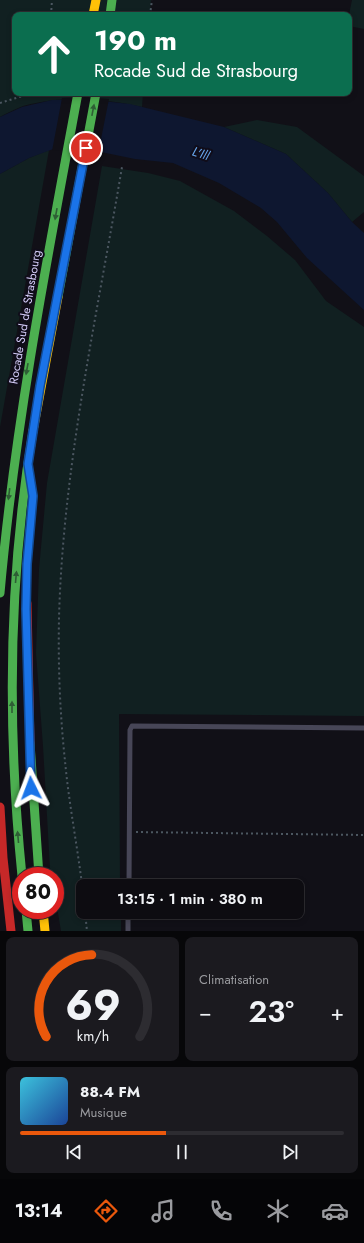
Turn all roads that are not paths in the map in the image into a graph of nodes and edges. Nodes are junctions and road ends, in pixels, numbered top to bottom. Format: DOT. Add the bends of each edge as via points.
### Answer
graph roads {
  1 [pos="96,0"];
  2 [pos="112,0"];
  3 [pos="94,12"];
  4 [pos="110,12"];
  5 [pos="77,96"];
  6 [pos="95,96"];
  7 [pos="28,464"];
  8 [pos="33,496"];
  9 [pos="3,554"];
  10 [pos="0,567"];
  11 [pos="0,594"];
  12 [pos="27,594"];
  13 [pos="364,728"];
  14 [pos="0,807"];
  15 [pos="21,867"];
  16 [pos="37,867"];
  17 [pos="128,879"];
  18 [pos="27,919"];
  19 [pos="44,919"];
  20 [pos="128,919"];
  21 [pos="11,931"];
  22 [pos="28,931"];
  23 [pos="46,931"];
  24 [pos="128,931"];
  1 -- 3 [label="highway"];
  2 -- 4 [label="highway"];
  5 -- 9 [label="highway, Rocade Sud de Strasbourg, one-way" via="25,384"];
  7 -- 6 [label="highway, one-way" via="40,386"];
  7 -- 8 [label="highway"];
  15 -- 7 [label="highway, one-way" via="12,737 12,663 14,597"];
  9 -- 10 [label="highway"];
  9 -- 11 [label="highway, Rocade Sud de Strasbourg"];
  12 -- 16 [label="highway" via="30,760"];
  13 -- 17 [label="lane" via="132,726"];
  14 -- 21 [label="highway"];
  18 -- 22 [label="highway"];
  19 -- 23 [label="highway"];
  20 -- 24 [label="lane"];
}
